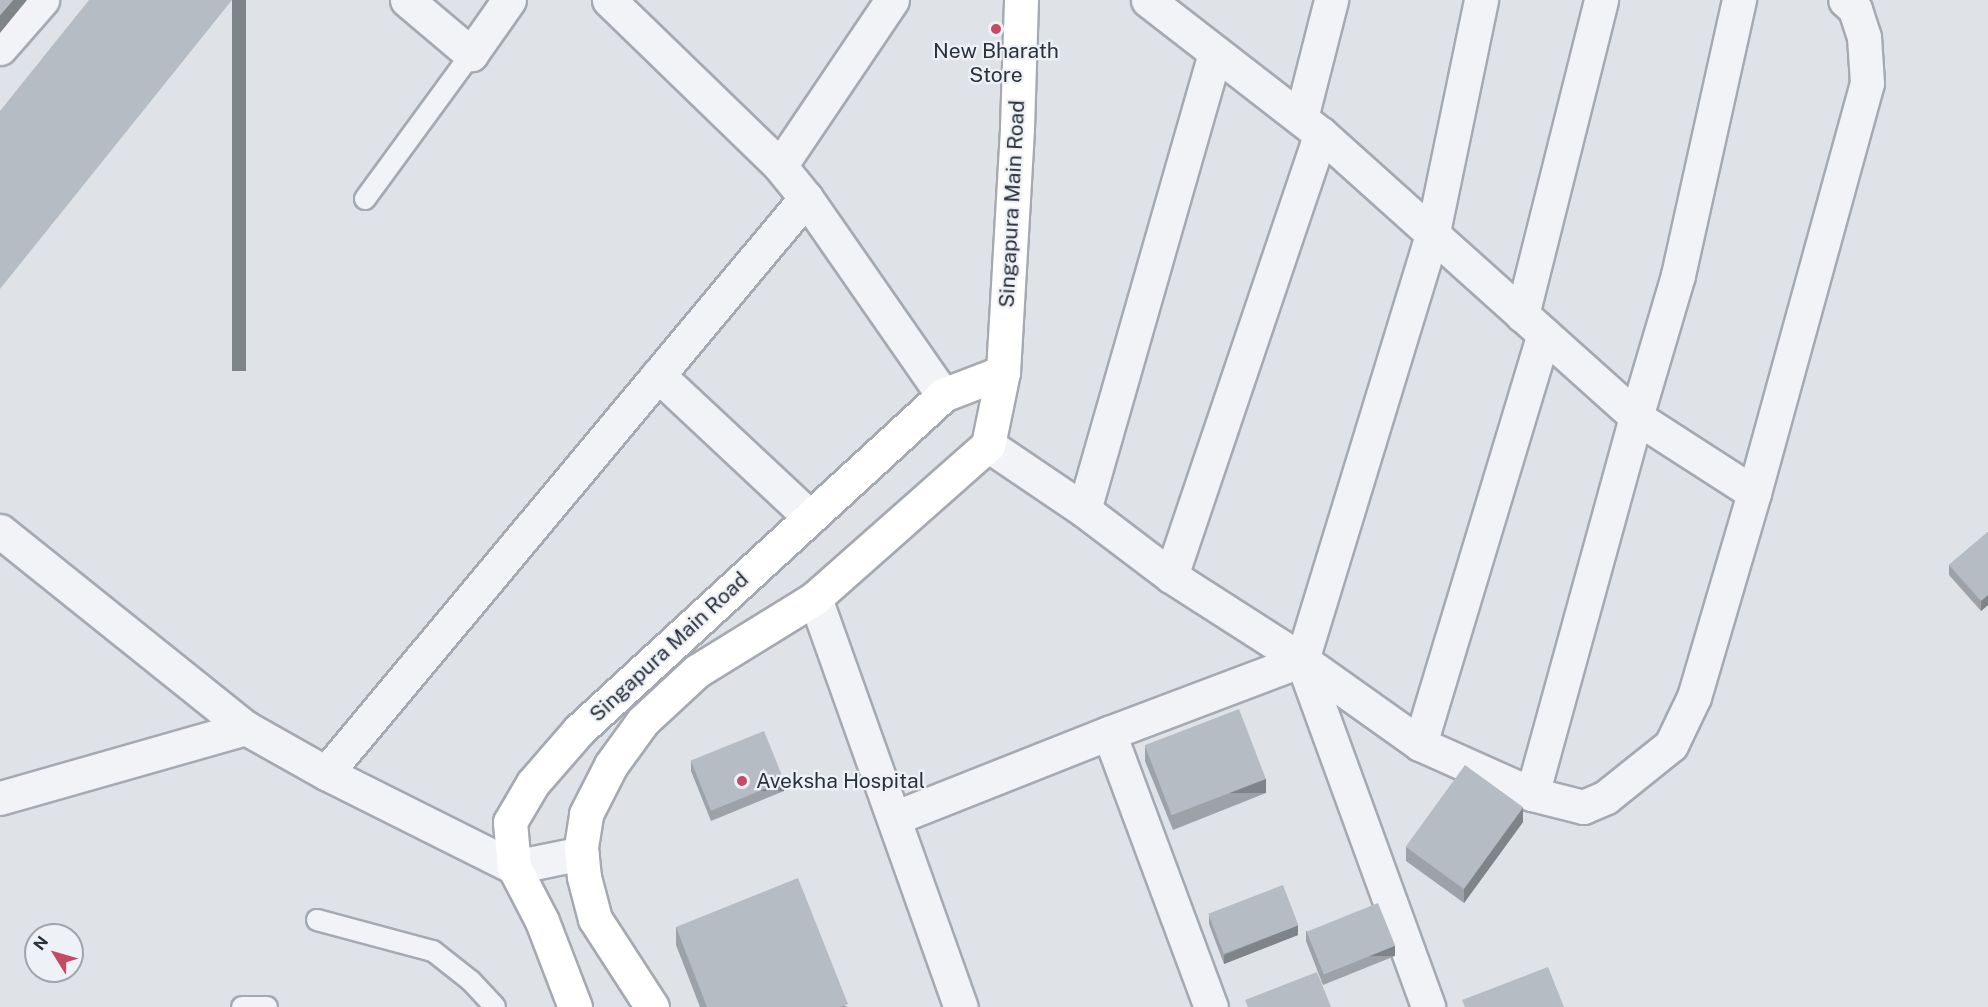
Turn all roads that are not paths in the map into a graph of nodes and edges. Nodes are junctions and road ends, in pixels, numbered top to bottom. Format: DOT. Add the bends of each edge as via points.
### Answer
graph roads {
  1 [pos="42,0"];
  2 [pos="407,0"];
  3 [pos="508,0"];
  4 [pos="609,0"];
  5 [pos="892,0"];
  6 [pos="1021,0"];
  7 [pos="1148,0"];
  8 [pos="1331,0"];
  9 [pos="1480,0"];
  10 [pos="1601,0"];
  11 [pos="1738,0"];
  12 [pos="1845,0"];
  13 [pos="1185,13"];
  14 [pos="0,48"];
  15 [pos="1215,52"];
  16 [pos="471,54"];
  17 [pos="1311,126"];
  18 [pos="780,166"];
  19 [pos="806,198"];
  20 [pos="365,199"];
  21 [pos="1433,232"];
  22 [pos="1533,324"];
  23 [pos="1003,372"];
  24 [pos="658,375"];
  25 [pos="943,395"];
  26 [pos="1636,417"];
  27 [pos="988,445"];
  28 [pos="1754,493"];
  29 [pos="1084,510"];
  30 [pos="810,517"];
  31 [pos="0,531"];
  32 [pos="1171,576"];
  33 [pos="815,598"];
  34 [pos="1302,660"];
  35 [pos="246,728"];
  36 [pos="1109,733"];
  37 [pos="1420,744"];
  38 [pos="326,773"];
  39 [pos="1532,794"];
  40 [pos="0,798"];
  41 [pos="894,818"];
  42 [pos="582,853"];
  43 [pos="514,867"];
  44 [pos="317,920"];
  45 [pos="244,1007"];
  46 [pos="267,1007"];
  47 [pos="495,1007"];
  48 [pos="575,1007"];
  49 [pos="652,1007"];
  50 [pos="962,1007"];
  51 [pos="1211,1007"];
  52 [pos="1428,1007"];
  1 -- 14 [label="street"];
  2 -- 16 [label="street"];
  3 -- 16 [label="street"];
  4 -- 18 [label="street"];
  5 -- 18 [label="street"];
  6 -- 23 [label="street, Singapura Main Road"];
  7 -- 13 [label="street"];
  8 -- 17 [label="street"];
  9 -- 21 [label="street"];
  10 -- 22 [label="street"];
  11 -- 26 [label="street" via="1678,275"];
  12 -- 28 [label="street" via="1854,9 1864,37 1867,83"];
  13 -- 15 [label="street"];
  15 -- 17 [label="street"];
  15 -- 29 [label="street"];
  16 -- 20 [label="lane"];
  17 -- 21 [label="street"];
  17 -- 32 [label="street"];
  18 -- 19 [label="street"];
  19 -- 24 [label="street"];
  19 -- 25 [label="street"];
  21 -- 22 [label="street"];
  21 -- 34 [label="street"];
  22 -- 26 [label="street"];
  22 -- 37 [label="street"];
  23 -- 25 [label="street, Singapura Main Road"];
  23 -- 27 [label="street, Singapura Main Road"];
  24 -- 30 [label="street"];
  24 -- 38 [label="street"];
  25 -- 30 [label="street, Singapura Main Road"];
  26 -- 28 [label="street"];
  26 -- 39 [label="street"];
  27 -- 29 [label="street"];
  27 -- 33 [label="street, Singapura Main Road"];
  28 -- 39 [label="street" via="1694,696 1671,745 1606,797 1583,807"];
  29 -- 32 [label="street"];
  30 -- 43 [label="street, Singapura Main Road" via="579,730 533,783 510,822"];
  31 -- 35 [label="street"];
  32 -- 34 [label="street"];
  33 -- 41 [label="street"];
  33 -- 42 [label="street, Singapura Main Road" via="697,671 643,722 611,765 586,814"];
  34 -- 36 [label="street"];
  34 -- 37 [label="street"];
  34 -- 52 [label="street"];
  35 -- 38 [label="street"];
  35 -- 40 [label="street"];
  36 -- 41 [label="street"];
  36 -- 51 [label="street"];
  37 -- 39 [label="street"];
  38 -- 43 [label="street"];
  41 -- 50 [label="street"];
  42 -- 43 [label="street"];
  42 -- 49 [label="street, Singapura Main Road" via="595,918"];
  43 -- 48 [label="street, Singapura Main Road" via="542,921"];
  44 -- 47 [label="lane" via="433,951 471,981"];
  45 -- 46 [label="lane"];
}
